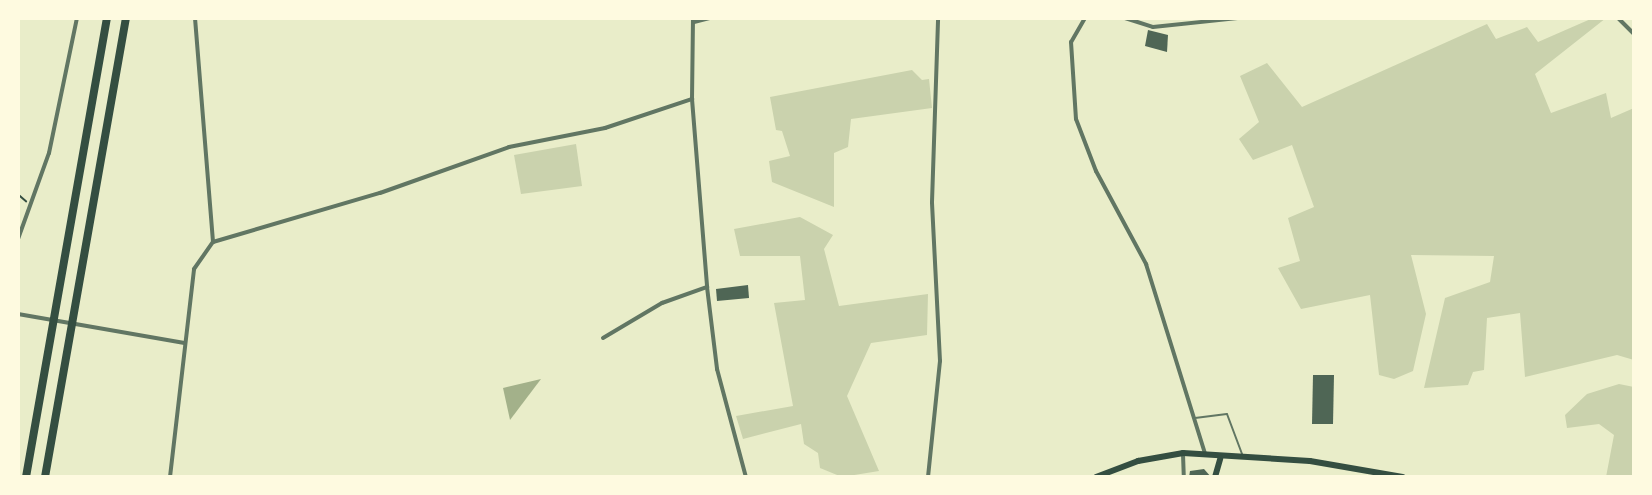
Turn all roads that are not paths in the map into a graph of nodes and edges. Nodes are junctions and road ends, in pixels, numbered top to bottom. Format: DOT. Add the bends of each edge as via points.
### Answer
graph roads {
  1 [pos="77,18"];
  2 [pos="107,18"];
  3 [pos="126,18"];
  4 [pos="195,18"];
  5 [pos="710,18"];
  6 [pos="938,18"];
  7 [pos="1085,18"];
  8 [pos="1125,18"];
  9 [pos="1238,18"];
  10 [pos="1618,18"];
  11 [pos="694,20"];
  12 [pos="1634,34"];
  13 [pos="692,99"];
  14 [pos="18,239"];
  15 [pos="213,242"];
  16 [pos="707,287"];
  17 [pos="18,314"];
  18 [pos="603,338"];
  19 [pos="185,343"];
  20 [pos="1195,418"];
  21 [pos="1183,453"];
  22 [pos="1204,454"];
  23 [pos="1220,459"];
  24 [pos="1244,460"];
  25 [pos="26,477"];
  26 [pos="45,477"];
  27 [pos="170,477"];
  28 [pos="746,477"];
  29 [pos="928,477"];
  30 [pos="1096,477"];
  31 [pos="1184,477"];
  32 [pos="1215,477"];
  33 [pos="1403,477"];
  1 -- 14 [label="street" via="49,153"];
  2 -- 25 [label="highway"];
  3 -- 26 [label="highway"];
  4 -- 15 [label="street"];
  5 -- 11 [label="street"];
  6 -- 29 [label="street" via="932,201 940,361"];
  7 -- 20 [label="street" via="1071,42 1076,119 1096,171 1146,264"];
  8 -- 9 [label="street" via="1153,27"];
  10 -- 12 [label="street"];
  11 -- 13 [label="street"];
  13 -- 15 [label="street" via="604,128 509,147 380,193"];
  13 -- 16 [label="street"];
  15 -- 19 [label="street" via="194,269"];
  16 -- 18 [label="street" via="662,303"];
  16 -- 28 [label="street" via="717,369"];
  17 -- 19 [label="street"];
  19 -- 27 [label="street"];
  20 -- 22 [label="street"];
  20 -- 24 [label="lane" via="1227,414"];
  21 -- 22 [label="main road"];
  21 -- 30 [label="main road" via="1138,461"];
  21 -- 31 [label="street"];
  22 -- 23 [label="main road"];
  23 -- 24 [label="main road"];
  23 -- 32 [label="main road"];
  24 -- 33 [label="main road" via="1310,461"];
}
